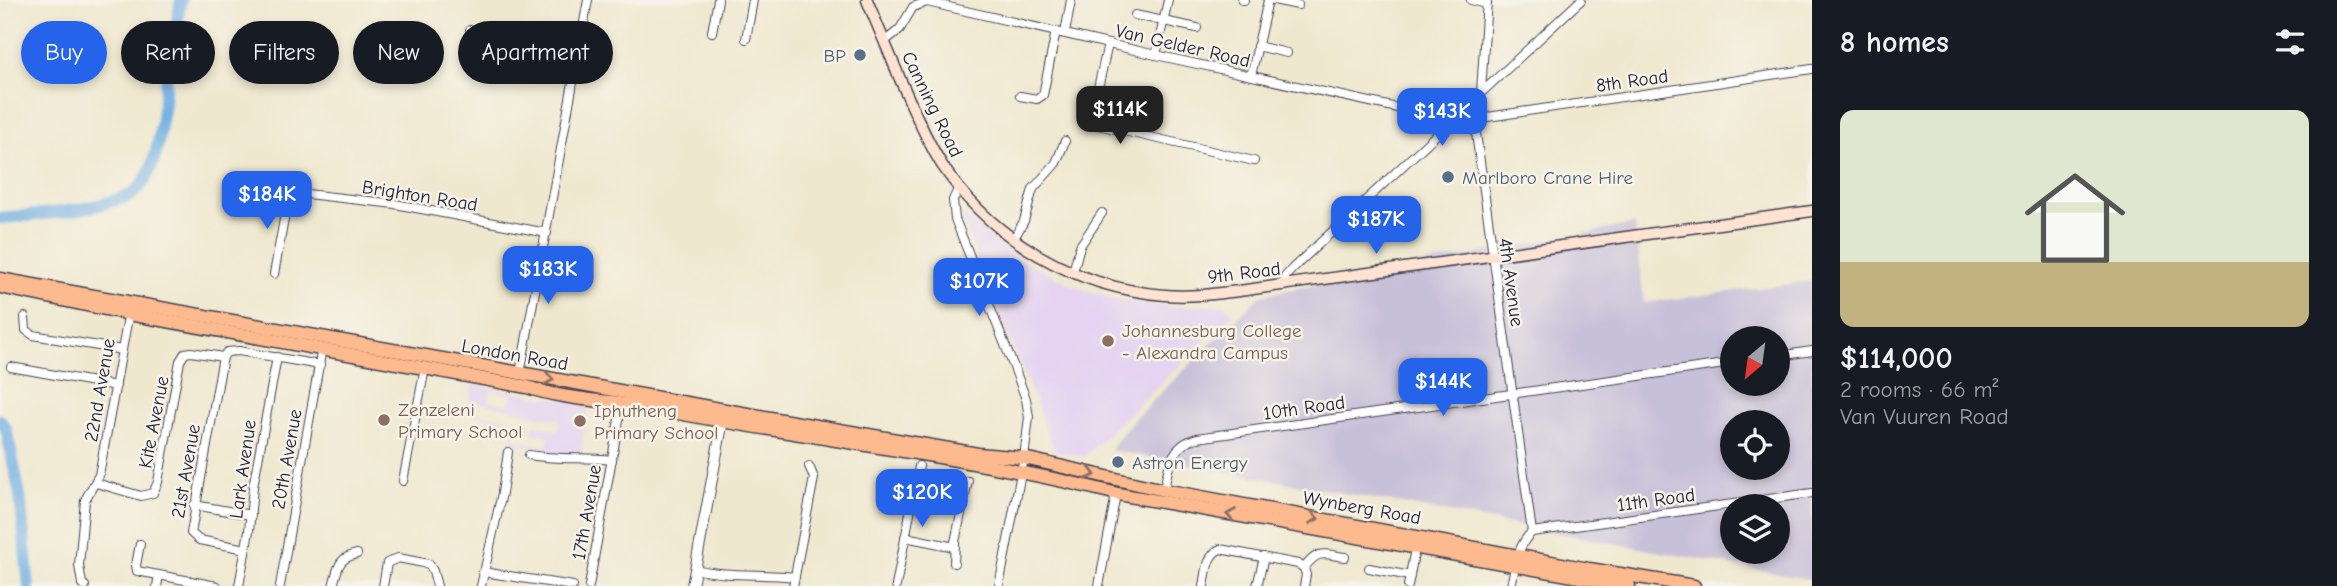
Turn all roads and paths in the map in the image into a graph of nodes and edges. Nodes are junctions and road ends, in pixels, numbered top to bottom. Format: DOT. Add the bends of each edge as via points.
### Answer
graph roads {
  1 [pos="588,0"];
  2 [pos="718,0"];
  3 [pos="753,0"];
  4 [pos="864,0"];
  5 [pos="1072,0"];
  6 [pos="1168,0"];
  7 [pos="1268,0"];
  8 [pos="1274,0"];
  9 [pos="1471,0"];
  10 [pos="1581,0"];
  11 [pos="1487,2"];
  12 [pos="1298,5"];
  13 [pos="1135,15"];
  14 [pos="584,21"];
  15 [pos="1164,21"];
  16 [pos="1197,28"];
  17 [pos="712,32"];
  18 [pos="1060,32"];
  19 [pos="746,39"];
  20 [pos="884,42"];
  21 [pos="1108,44"];
  22 [pos="1258,46"];
  23 [pos="1287,53"];
  24 [pos="1156,55"];
  25 [pos="1812,69"];
  26 [pos="1251,76"];
  27 [pos="573,84"];
  28 [pos="1481,92"];
  29 [pos="1020,96"];
  30 [pos="1454,118"];
  31 [pos="1474,119"];
  32 [pos="1065,141"];
  33 [pos="1254,161"];
  34 [pos="960,187"];
  35 [pos="1812,211"];
  36 [pos="1102,213"];
  37 [pos="547,233"];
  38 [pos="1013,240"];
  39 [pos="1494,257"];
  40 [pos="1073,272"];
  41 [pos="274,274"];
  42 [pos="0,278"];
  43 [pos="1283,285"];
  44 [pos="0,287"];
  45 [pos="130,308"];
  46 [pos="24,317"];
  47 [pos="323,344"];
  48 [pos="122,350"];
  49 [pos="1812,351"];
  50 [pos="1790,354"];
  51 [pos="223,357"];
  52 [pos="277,357"];
  53 [pos="320,365"];
  54 [pos="1720,365"];
  55 [pos="11,367"];
  56 [pos="425,368"];
  57 [pos="520,374"];
  58 [pos="116,386"];
  59 [pos="1511,393"];
  60 [pos="622,402"];
  61 [pos="724,416"];
  62 [pos="508,452"];
  63 [pos="529,455"];
  64 [pos="612,460"];
  65 [pos="1023,465"];
  66 [pos="809,466"];
  67 [pos="919,466"];
  68 [pos="403,481"];
  69 [pos="968,481"];
  70 [pos="96,483"];
  71 [pos="1164,490"];
  72 [pos="1812,493"];
  73 [pos="1116,494"];
  74 [pos="194,505"];
  75 [pos="251,515"];
  76 [pos="1532,533"];
  77 [pos="905,537"];
  78 [pos="140,544"];
  79 [pos="955,547"];
  80 [pos="246,549"];
  81 [pos="357,554"];
  82 [pos="1414,554"];
  83 [pos="1264,557"];
  84 [pos="1345,557"];
  85 [pos="1517,560"];
  86 [pos="954,563"];
  87 [pos="1304,568"];
  88 [pos="1369,568"];
  89 [pos="695,569"];
  90 [pos="483,572"];
  91 [pos="159,575"];
  92 [pos="1410,576"];
  93 [pos="794,582"];
  94 [pos="85,586"];
  95 [pos="157,586"];
  96 [pos="217,586"];
  97 [pos="239,586"];
  98 [pos="280,586"];
  99 [pos="333,586"];
  100 [pos="383,586"];
  101 [pos="437,586"];
  102 [pos="481,586"];
  103 [pos="573,586"];
  104 [pos="589,586"];
  105 [pos="692,586"];
  106 [pos="896,586"];
  107 [pos="999,586"];
  108 [pos="1099,586"];
  109 [pos="1204,586"];
  110 [pos="1257,586"];
  111 [pos="1304,586"];
  112 [pos="1408,586"];
  113 [pos="1511,586"];
  114 [pos="1629,586"];
  115 [pos="1694,586"];
  1 -- 14 [label="street"];
  2 -- 17 [label="street"];
  3 -- 19 [label="street"];
  4 -- 20 [label="main road, Canning Road"];
  5 -- 18 [label="street"];
  6 -- 15 [label="street"];
  7 -- 22 [label="street"];
  8 -- 12 [label="street"];
  9 -- 11 [label="street"];
  10 -- 28 [label="street"];
  11 -- 28 [label="street"];
  13 -- 15 [label="street"];
  15 -- 16 [label="street"];
  15 -- 24 [label="street"];
  18 -- 20 [label="street, Van Gelder Road" via="924,2 913,7 900,29"];
  18 -- 21 [label="street, Van Gelder Road"];
  18 -- 29 [label="street" via="1043,95 1037,99"];
  20 -- 34 [label="main road, Canning Road" via="926,137"];
  21 -- 24 [label="street, Van Gelder Road"];
  21 -- 33 [label="street" via="1092,114 1098,125"];
  22 -- 23 [label="street"];
  22 -- 26 [label="street"];
  24 -- 26 [label="street, Van Gelder Road"];
  25 -- 31 [label="street, 8th Road"];
  26 -- 30 [label="street, Van Gelder Road"];
  27 -- 37 [label="street"];
  28 -- 30 [label="street"];
  30 -- 31 [label="street, 8th Road"];
  30 -- 43 [label="street" via="1293,268"];
  31 -- 39 [label="street, 4th Avenue"];
  32 -- 38 [label="street" via="1056,163 1033,189"];
  34 -- 38 [label="main road, 9th Road"];
  34 -- 65 [label="street" via="953,200 955,219 1026,399 1029,426"];
  35 -- 39 [label="main road, 9th Road"];
  36 -- 40 [label="street" via="1080,246"];
  37 -- 41 [label="street, Brighton Road" via="395,204 289,192"];
  37 -- 57 [label="street"];
  38 -- 40 [label="main road, 9th Road"];
  39 -- 43 [label="main road, 9th Road"];
  39 -- 59 [label="street, 4th Avenue"];
  40 -- 43 [label="main road, 9th Road" via="1125,290 1165,295"];
  42 -- 45 [label="main road, London Road"];
  44 -- 45 [label="main road, London Road"];
  45 -- 47 [label="main road, London Road"];
  45 -- 48 [label="street, 22nd Avenue"];
  46 -- 48 [label="street" via="26,330 33,335"];
  47 -- 53 [label="street, 20th Avenue"];
  47 -- 56 [label="main road, London Road"];
  47 -- 57 [label="main road, London Road"];
  48 -- 58 [label="street, 22nd Avenue"];
  49 -- 50 [label="street"];
  51 -- 52 [label="street, Kite Avenue" via="236,350"];
  51 -- 70 [label="street, Kite Avenue" via="191,352 182,357 153,493 141,496"];
  51 -- 74 [label="street, 21st Avenue"];
  52 -- 53 [label="street, Kite Avenue"];
  52 -- 75 [label="street, Lark Avenue"];
  53 -- 98 [label="street, 20th Avenue"];
  54 -- 59 [label="street, 10th Road"];
  55 -- 58 [label="street"];
  56 -- 60 [label="main road, London Road" via="549,395"];
  56 -- 68 [label="street"];
  57 -- 61 [label="main road, London Road, one-way"];
  58 -- 70 [label="street, 22nd Avenue"];
  59 -- 71 [label="street, 10th Road" via="1191,439 1173,454"];
  59 -- 76 [label="street, 4th Avenue"];
  60 -- 61 [label="main road, London Road"];
  60 -- 64 [label="street, 17th Avenue"];
  61 -- 65 [label="main road, London Road"];
  61 -- 89 [label="street"];
  62 -- 90 [label="street"];
  63 -- 64 [label="street"];
  64 -- 104 [label="street, 17th Avenue"];
  65 -- 71 [label="main road, Wynberg Road, one-way"];
  65 -- 73 [label="main road, Wynberg Road"];
  65 -- 107 [label="street"];
  66 -- 93 [label="street" via="814,478"];
  67 -- 77 [label="street"];
  69 -- 79 [label="street"];
  70 -- 94 [label="street, 22nd Avenue" via="85,500 79,565"];
  71 -- 85 [label="main road, Wynberg Road, one-way"];
  72 -- 76 [label="street, 11th Road"];
  85 -- 73 [label="main road, Wynberg Road, one-way"];
  73 -- 108 [label="street"];
  74 -- 75 [label="street"];
  74 -- 80 [label="street, 21st Avenue" via="193,537"];
  75 -- 80 [label="street, Lark Avenue"];
  76 -- 85 [label="street"];
  77 -- 79 [label="street"];
  77 -- 106 [label="street"];
  78 -- 91 [label="street" via="136,570"];
  79 -- 86 [label="street"];
  80 -- 97 [label="street, Lark Avenue"];
  81 -- 99 [label="street" via="342,561"];
  82 -- 92 [label="street"];
  83 -- 87 [label="street"];
  83 -- 109 [label="street" via="1224,549 1213,553"];
  83 -- 110 [label="street"];
  84 -- 87 [label="street" via="1317,554"];
  85 -- 113 [label="street"];
  85 -- 114 [label="main road, Wynberg Road"];
  85 -- 115 [label="main road, Wynberg Road"];
  87 -- 111 [label="street"];
  88 -- 92 [label="street"];
  89 -- 93 [label="street" via="761,573"];
  89 -- 105 [label="street"];
  90 -- 102 [label="street"];
  90 -- 103 [label="street"];
  91 -- 95 [label="street"];
  91 -- 96 [label="street"];
  92 -- 112 [label="street"];
  100 -- 101 [label="street" via="387,565 398,558 429,564"];
}
